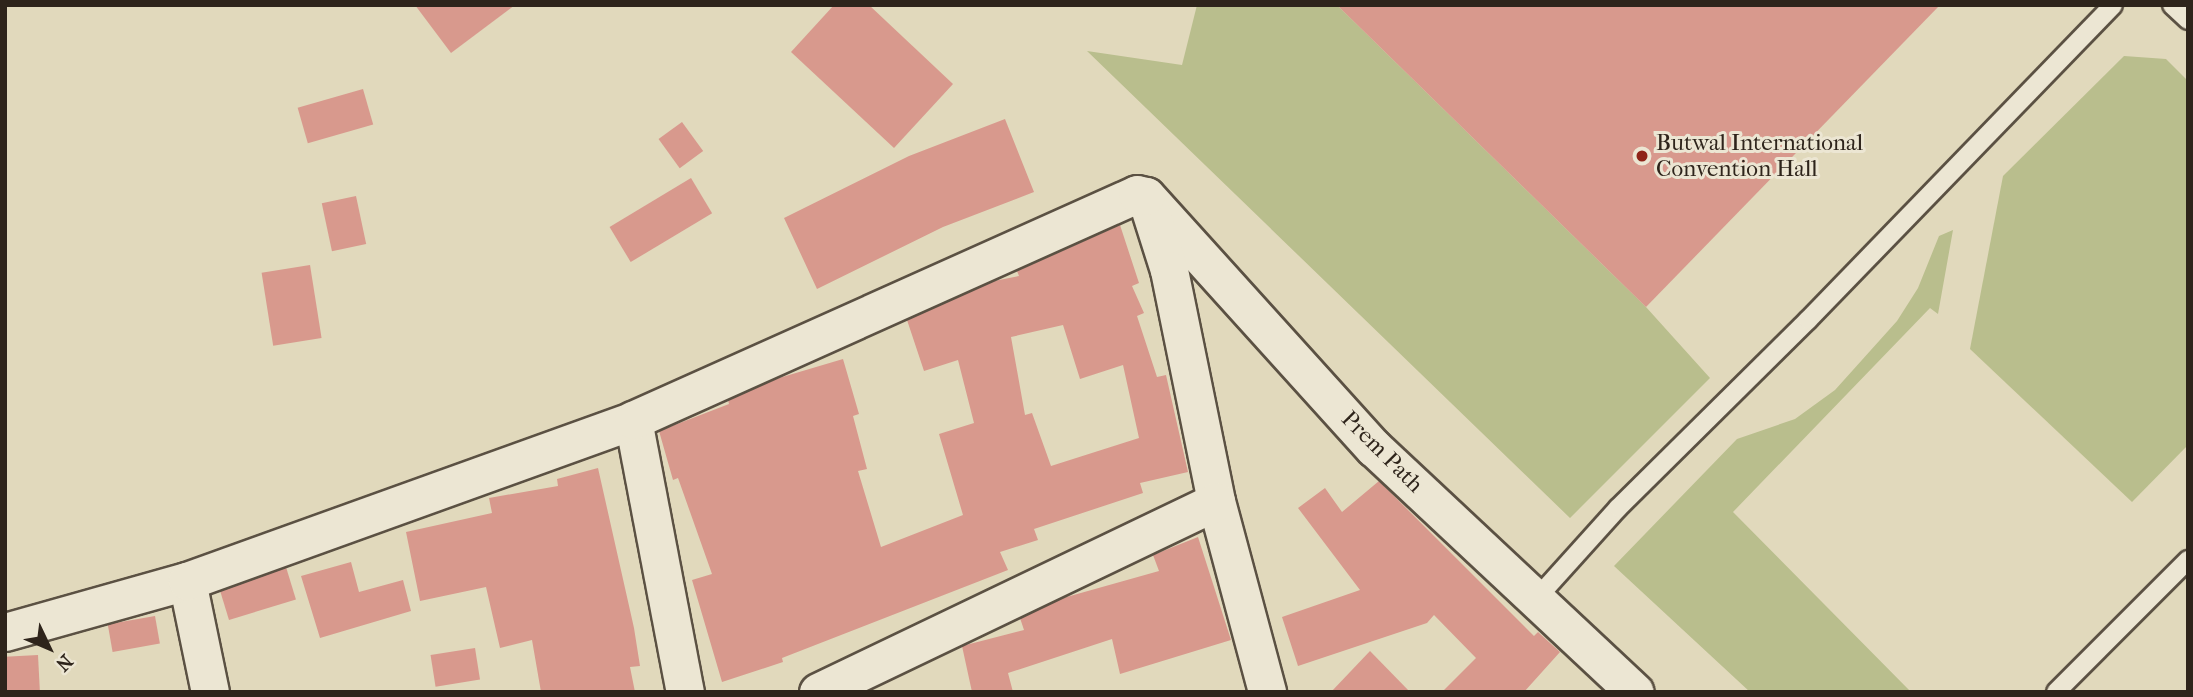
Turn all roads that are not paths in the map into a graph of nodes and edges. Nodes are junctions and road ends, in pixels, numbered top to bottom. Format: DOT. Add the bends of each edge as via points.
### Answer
graph roads {
  1 [pos="2113,5"];
  2 [pos="2172,5"];
  3 [pos="2188,20"];
  4 [pos="1146,196"];
  5 [pos="633,420"];
  6 [pos="1216,501"];
  7 [pos="2188,559"];
  8 [pos="187,581"];
  9 [pos="1536,599"];
  10 [pos="5,632"];
  11 [pos="210,692"];
  12 [pos="685,692"];
  13 [pos="818,692"];
  14 [pos="1267,692"];
  15 [pos="1635,692"];
  16 [pos="2056,692"];
  1 -- 9 [label="lane" via="1808,320 1618,508"];
  2 -- 3 [label="lane"];
  4 -- 5 [label="street" via="1137,194"];
  4 -- 6 [label="street" via="1169,270"];
  4 -- 9 [label="street, Prem Path" via="1374,448"];
  5 -- 8 [label="street"];
  5 -- 12 [label="street"];
  6 -- 13 [label="street"];
  6 -- 14 [label="street"];
  7 -- 16 [label="lane"];
  8 -- 10 [label="street"];
  8 -- 11 [label="street"];
  9 -- 15 [label="street, Prem Path"];
}
